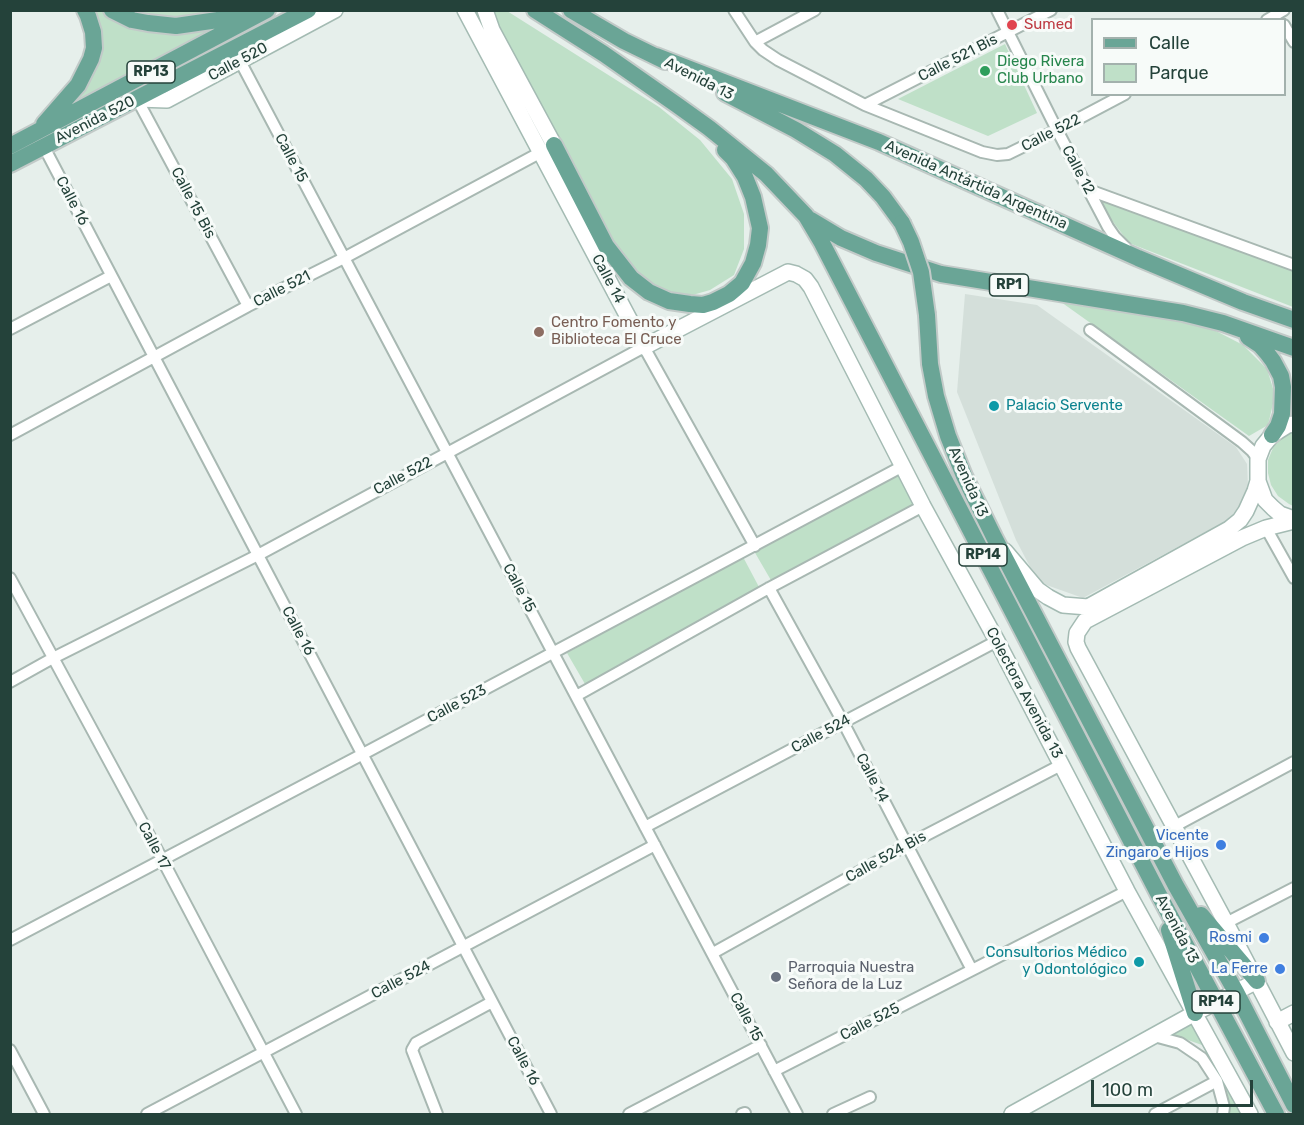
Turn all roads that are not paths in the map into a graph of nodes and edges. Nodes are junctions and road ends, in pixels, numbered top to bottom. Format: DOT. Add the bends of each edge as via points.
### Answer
graph roads {
  1 [pos="85,10"];
  2 [pos="112,10"];
  3 [pos="258,10"];
  4 [pos="267,10"];
  5 [pos="308,10"];
  6 [pos="335,10"];
  7 [pos="465,10"];
  8 [pos="485,10"];
  9 [pos="535,10"];
  10 [pos="571,10"];
  11 [pos="734,10"];
  12 [pos="815,10"];
  13 [pos="997,10"];
  14 [pos="1051,10"];
  15 [pos="1008,33"];
  16 [pos="754,42"];
  17 [pos="656,56"];
  18 [pos="240,62"];
  19 [pos="1121,96"];
  20 [pos="137,99"];
  21 [pos="865,105"];
  22 [pos="709,128"];
  23 [pos="1057,130"];
  24 [pos="39,140"];
  25 [pos="10,147"];
  26 [pos="547,149"];
  27 [pos="1008,154"];
  28 [pos="10,164"];
  29 [pos="1089,190"];
  30 [pos="806,216"];
  31 [pos="344,258"];
  32 [pos="1138,258"];
  33 [pos="1293,265"];
  34 [pos="796,274"];
  35 [pos="111,276"];
  36 [pos="248,306"];
  37 [pos="1293,320"];
  38 [pos="1223,323"];
  39 [pos="10,329"];
  40 [pos="1090,330"];
  41 [pos="644,347"];
  42 [pos="1293,348"];
  43 [pos="154,357"];
  44 [pos="1293,424"];
  45 [pos="10,435"];
  46 [pos="1272,435"];
  47 [pos="447,452"];
  48 [pos="1258,459"];
  49 [pos="903,466"];
  50 [pos="1258,481"];
  51 [pos="923,506"];
  52 [pos="1293,520"];
  53 [pos="1266,528"];
  54 [pos="994,537"];
  55 [pos="754,546"];
  56 [pos="258,555"];
  57 [pos="10,578"];
  58 [pos="1293,578"];
  59 [pos="768,588"];
  60 [pos="997,641"];
  61 [pos="553,653"];
  62 [pos="53,658"];
  63 [pos="10,682"];
  64 [pos="576,696"];
  65 [pos="843,722"];
  66 [pos="363,754"];
  67 [pos="1293,762"];
  68 [pos="1061,765"];
  69 [pos="645,827"];
  70 [pos="1173,827"];
  71 [pos="655,845"];
  72 [pos="907,845"];
  73 [pos="162,859"];
  74 [pos="1176,886"];
  75 [pos="1293,888"];
  76 [pos="1127,891"];
  77 [pos="1159,895"];
  78 [pos="1226,923"];
  79 [pos="10,940"];
  80 [pos="463,946"];
  81 [pos="712,953"];
  82 [pos="972,970"];
  83 [pos="1257,981"];
  84 [pos="1236,992"];
  85 [pos="492,1002"];
  86 [pos="1216,1002"];
  87 [pos="1195,1013"];
  88 [pos="1293,1013"];
  89 [pos="1277,1022"];
  90 [pos="1154,1036"];
  91 [pos="1291,1044"];
  92 [pos="761,1045"];
  93 [pos="10,1050"];
  94 [pos="263,1053"];
  95 [pos="774,1071"];
  96 [pos="1218,1081"];
  97 [pos="870,1097"];
  98 [pos="650,1103"];
  99 [pos="1293,1106"];
  100 [pos="1020,1112"];
  101 [pos="44,1114"];
  102 [pos="147,1114"];
  103 [pos="296,1114"];
  104 [pos="437,1114"];
  105 [pos="551,1114"];
  106 [pos="628,1114"];
  107 [pos="657,1114"];
  108 [pos="797,1114"];
  109 [pos="833,1114"];
  110 [pos="1155,1114"];
  111 [pos="1224,1114"];
  112 [pos="1250,1114"];
  113 [pos="1276,1114"];
  1 -- 24 [label="main road" via="93,32 91,59 78,85"];
  2 -- 3 [label="main road" via="148,23 176,26"];
  4 -- 24 [label="main road, Avenida 520 / RP13"];
  5 -- 20 [label="main road, Avenida 520 / RP13"];
  6 -- 18 [label="street, Calle 520"];
  7 -- 26 [label="street, Calle 14"];
  8 -- 26 [label="street, Calle 14"];
  9 -- 22 [label="main road, Avenida 13 / RP1"];
  10 -- 17 [label="main road, Avenida 13"];
  11 -- 16 [label="street"];
  12 -- 16 [label="street"];
  13 -- 15 [label="street, Calle 12"];
  14 -- 15 [label="street, Calle 521 Bis"];
  15 -- 21 [label="street, Calle 521 Bis"];
  15 -- 23 [label="street, Calle 12"];
  16 -- 21 [label="street, Avenida Antártida Argentina" via="778,60"];
  17 -- 32 [label="main road, Avenida Antártida Argentina" via="879,142"];
  17 -- 54 [label="main road, Avenida 13, bridge" via="835,154 866,179 898,216 921,272 932,380 948,436"];
  18 -- 20 [label="street, Calle 520" via="167,100"];
  18 -- 31 [label="street, Calle 15"];
  19 -- 23 [label="street, Calle 522"];
  20 -- 24 [label="main road, Avenida 520 / RP13"];
  20 -- 36 [label="street, Calle 15 Bis"];
  21 -- 27 [label="street, Avenida Antártida Argentina" via="982,152"];
  22 -- 26 [label="main road" via="745,177 760,228 753,263 742,283 722,298 702,305 669,301 631,278 606,246"];
  22 -- 30 [label="main road, Avenida 13 / RP1" via="766,174"];
  23 -- 27 [label="street, Calle 522"];
  23 -- 29 [label="street, Calle 12"];
  24 -- 25 [label="main road, Avenida 520 / RP13"];
  24 -- 28 [label="main road, Avenida 520 / RP13"];
  24 -- 35 [label="street, Calle 16"];
  26 -- 31 [label="street, Calle 521"];
  26 -- 41 [label="street, Calle 14"];
  29 -- 32 [label="street, Calle 12" via="1115,237"];
  29 -- 33 [label="street"];
  30 -- 38 [label="main road, RP1" via="841,238 941,274 1183,313"];
  30 -- 77 [label="main road, Avenida 13 / RP14"];
  31 -- 36 [label="street, Calle 521"];
  31 -- 47 [label="street, Calle 15"];
  32 -- 37 [label="main road, Avenida Antártida Argentina"];
  34 -- 41 [label="street, Calle 522" via="788,272"];
  34 -- 49 [label="street, Colectora Avenida 13" via="811,287"];
  35 -- 39 [label="street"];
  35 -- 43 [label="street, Calle 16"];
  36 -- 43 [label="street, Calle 521"];
  38 -- 42 [label="main road"];
  38 -- 46 [label="main road" via="1260,345 1281,376 1282,414"];
  40 -- 48 [label="street" via="1242,442"];
  41 -- 47 [label="street, Calle 522"];
  41 -- 55 [label="street, Calle 14"];
  43 -- 45 [label="street, Calle 521"];
  43 -- 56 [label="street, Calle 16"];
  44 -- 46 [label="street"];
  46 -- 48 [label="street"];
  47 -- 56 [label="street, Calle 522"];
  47 -- 61 [label="street, Calle 15"];
  48 -- 50 [label="street"];
  49 -- 51 [label="street, Colectora Avenida 13"];
  49 -- 55 [label="street, Calle 523"];
  50 -- 52 [label="street" via="1265,500"];
  50 -- 54 [label="street" via="1246,511 1229,529 1088,607 1063,605 1038,590"];
  51 -- 59 [label="street"];
  51 -- 60 [label="street, Colectora Avenida 13"];
  52 -- 53 [label="street"];
  53 -- 58 [label="street"];
  53 -- 70 [label="street" via="1085,621 1077,633 1078,648"];
  54 -- 74 [label="main road, Avenida 13 / RP14"];
  55 -- 61 [label="street, Calle 523"];
  56 -- 62 [label="street, Calle 522"];
  56 -- 66 [label="street, Calle 16"];
  57 -- 62 [label="street, Calle 17"];
  59 -- 64 [label="street"];
  59 -- 65 [label="street, Calle 14"];
  60 -- 65 [label="street, Calle 524"];
  60 -- 68 [label="street, Colectora Avenida 13"];
  61 -- 64 [label="street, Calle 15"];
  61 -- 66 [label="street, Calle 523"];
  62 -- 63 [label="street, Calle 522"];
  62 -- 73 [label="street, Calle 17"];
  64 -- 69 [label="street, Calle 15"];
  65 -- 69 [label="street, Calle 524"];
  65 -- 72 [label="street, Calle 14"];
  66 -- 73 [label="street, Calle 523"];
  66 -- 80 [label="street, Calle 16"];
  67 -- 70 [label="street"];
  68 -- 72 [label="street, Calle 524 Bis"];
  68 -- 76 [label="street, Colectora Avenida 13"];
  69 -- 71 [label="street, Calle 15"];
  70 -- 78 [label="street"];
  71 -- 80 [label="street, Calle 524"];
  71 -- 81 [label="street, Calle 15"];
  72 -- 81 [label="street, Calle 524 Bis"];
  72 -- 82 [label="street, Calle 14"];
  73 -- 79 [label="street, Calle 523"];
  73 -- 94 [label="street, Calle 17"];
  74 -- 83 [label="main road"];
  74 -- 84 [label="main road, Avenida 13 / RP14"];
  75 -- 78 [label="street"];
  76 -- 82 [label="street, Calle 525"];
  76 -- 87 [label="street, Colectora Avenida 13"];
  77 -- 86 [label="main road, Avenida 13 / RP14"];
  77 -- 87 [label="main road"];
  78 -- 83 [label="street"];
  80 -- 85 [label="street, Calle 16"];
  80 -- 94 [label="street, Calle 524"];
  81 -- 92 [label="street, Calle 15"];
  82 -- 95 [label="street, Calle 525"];
  83 -- 84 [label="street"];
  83 -- 89 [label="street"];
  84 -- 86 [label="street"];
  84 -- 99 [label="main road, Avenida 13 / RP14"];
  85 -- 104 [label="street" via="416,1043 412,1050"];
  85 -- 105 [label="street, Calle 16"];
  86 -- 87 [label="street"];
  86 -- 113 [label="main road, Avenida 13 / RP14"];
  87 -- 90 [label="street"];
  87 -- 112 [label="street, Colectora Avenida 13"];
  88 -- 89 [label="street"];
  89 -- 91 [label="street"];
  90 -- 96 [label="street" via="1193,1051"];
  90 -- 100 [label="street"];
  92 -- 95 [label="street, Calle 15"];
  92 -- 98 [label="street"];
  93 -- 101 [label="street"];
  94 -- 102 [label="street, Calle 524"];
  94 -- 103 [label="street, Calle 17"];
  95 -- 108 [label="street, Calle 15"];
  96 -- 110 [label="street"];
  96 -- 111 [label="street"];
  97 -- 109 [label="street"];
  98 -- 106 [label="street"];
  98 -- 107 [label="street"];
}
